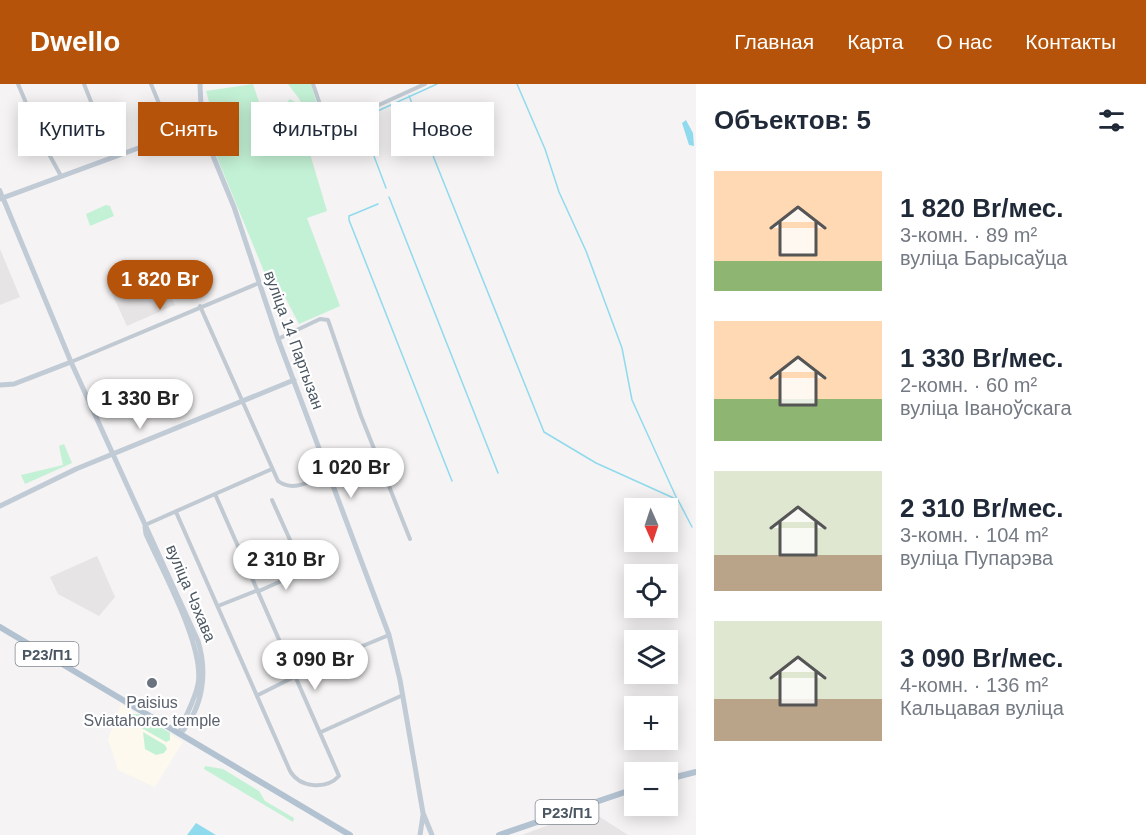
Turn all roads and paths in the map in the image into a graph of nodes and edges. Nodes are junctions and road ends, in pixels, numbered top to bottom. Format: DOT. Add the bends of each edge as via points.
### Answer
graph roads {
  1 [pos="18,84"];
  2 [pos="84,84"];
  3 [pos="152,84"];
  4 [pos="200,84"];
  5 [pos="313,84"];
  6 [pos="425,84"];
  7 [pos="159,102"];
  8 [pos="200,102"];
  9 [pos="138,148"];
  10 [pos="213,156"];
  11 [pos="113,157"];
  12 [pos="61,176"];
  13 [pos="0,190"];
  14 [pos="1,199"];
  15 [pos="259,283"];
  16 [pos="200,306"];
  17 [pos="278,339"];
  18 [pos="71,362"];
  19 [pos="294,380"];
  20 [pos="0,385"];
  21 [pos="242,400"];
  22 [pos="112,454"];
  23 [pos="272,469"];
  24 [pos="329,474"];
  25 [pos="215,494"];
  26 [pos="273,500"];
  27 [pos="0,506"];
  28 [pos="176,512"];
  29 [pos="145,525"];
  30 [pos="410,538"];
  31 [pos="258,590"];
  32 [pos="218,606"];
  33 [pos="2,627"];
  34 [pos="388,634"];
  35 [pos="295,674"];
  36 [pos="258,695"];
  37 [pos="403,695"];
  38 [pos="321,732"];
  39 [pos="180,734"];
  40 [pos="696,772"];
  41 [pos="678,776"];
  42 [pos="624,792"];
  43 [pos="423,813"];
  44 [pos="350,835"];
  45 [pos="420,835"];
  46 [pos="432,835"];
  47 [pos="499,835"];
  1 -- 12 [label="street"];
  2 -- 11 [label="street"];
  3 -- 7 [label="street"];
  4 -- 8 [label="main road, вуліца 14 Партызан"];
  5 -- 6 [label="street" via="328,129"];
  9 -- 11 [label="main road"];
  10 -- 15 [label="main road, вуліца 14 Партызан"];
  11 -- 12 [label="main road"];
  12 -- 14 [label="main road"];
  13 -- 14 [label="street, вуліца Чэхава"];
  14 -- 18 [label="main road, вуліца Чэхава"];
  15 -- 16 [label="street"];
  15 -- 17 [label="main road, вуліца 14 Партызан"];
  16 -- 18 [label="street"];
  16 -- 21 [label="street"];
  17 -- 19 [label="main road, вуліца 14 Партызан"];
  17 -- 30 [label="street" via="320,319 328,320"];
  18 -- 20 [label="main road" via="14,384"];
  18 -- 22 [label="main road, вуліца Чэхава"];
  19 -- 21 [label="main road"];
  19 -- 24 [label="main road, вуліца 14 Партызан"];
  21 -- 22 [label="main road"];
  21 -- 23 [label="street"];
  22 -- 27 [label="main road"];
  22 -- 29 [label="main road, вуліца Чэхава"];
  23 -- 24 [label="street" via="278,481 291,487"];
  23 -- 25 [label="street"];
  24 -- 34 [label="main road, вуліца 14 Партызан"];
  25 -- 28 [label="street"];
  25 -- 31 [label="street"];
  26 -- 31 [label="street" via="304,571"];
  28 -- 29 [label="street"];
  28 -- 32 [label="street"];
  29 -- 39 [label="main road, вуліца Чэхава" via="198,661 198,684"];
  31 -- 32 [label="street"];
  31 -- 35 [label="street"];
  32 -- 36 [label="street"];
  33 -- 39 [label="main road, Р23/П1"];
  34 -- 35 [label="street"];
  34 -- 37 [label="main road, вуліца 14 Партызан"];
  35 -- 36 [label="street"];
  35 -- 38 [label="street"];
  36 -- 38 [label="street" via="290,771 306,784 322,784 339,777"];
  37 -- 38 [label="street"];
  37 -- 43 [label="main road, вуліца 14 Партызан"];
  39 -- 44 [label="main road, Р23/П1"];
  40 -- 41 [label="main road"];
  42 -- 47 [label="main road, Р23/П1"];
  43 -- 45 [label="main road, вуліца 14 Партызан"];
  43 -- 46 [label="main road, вуліца 14 Партызан"];
}
